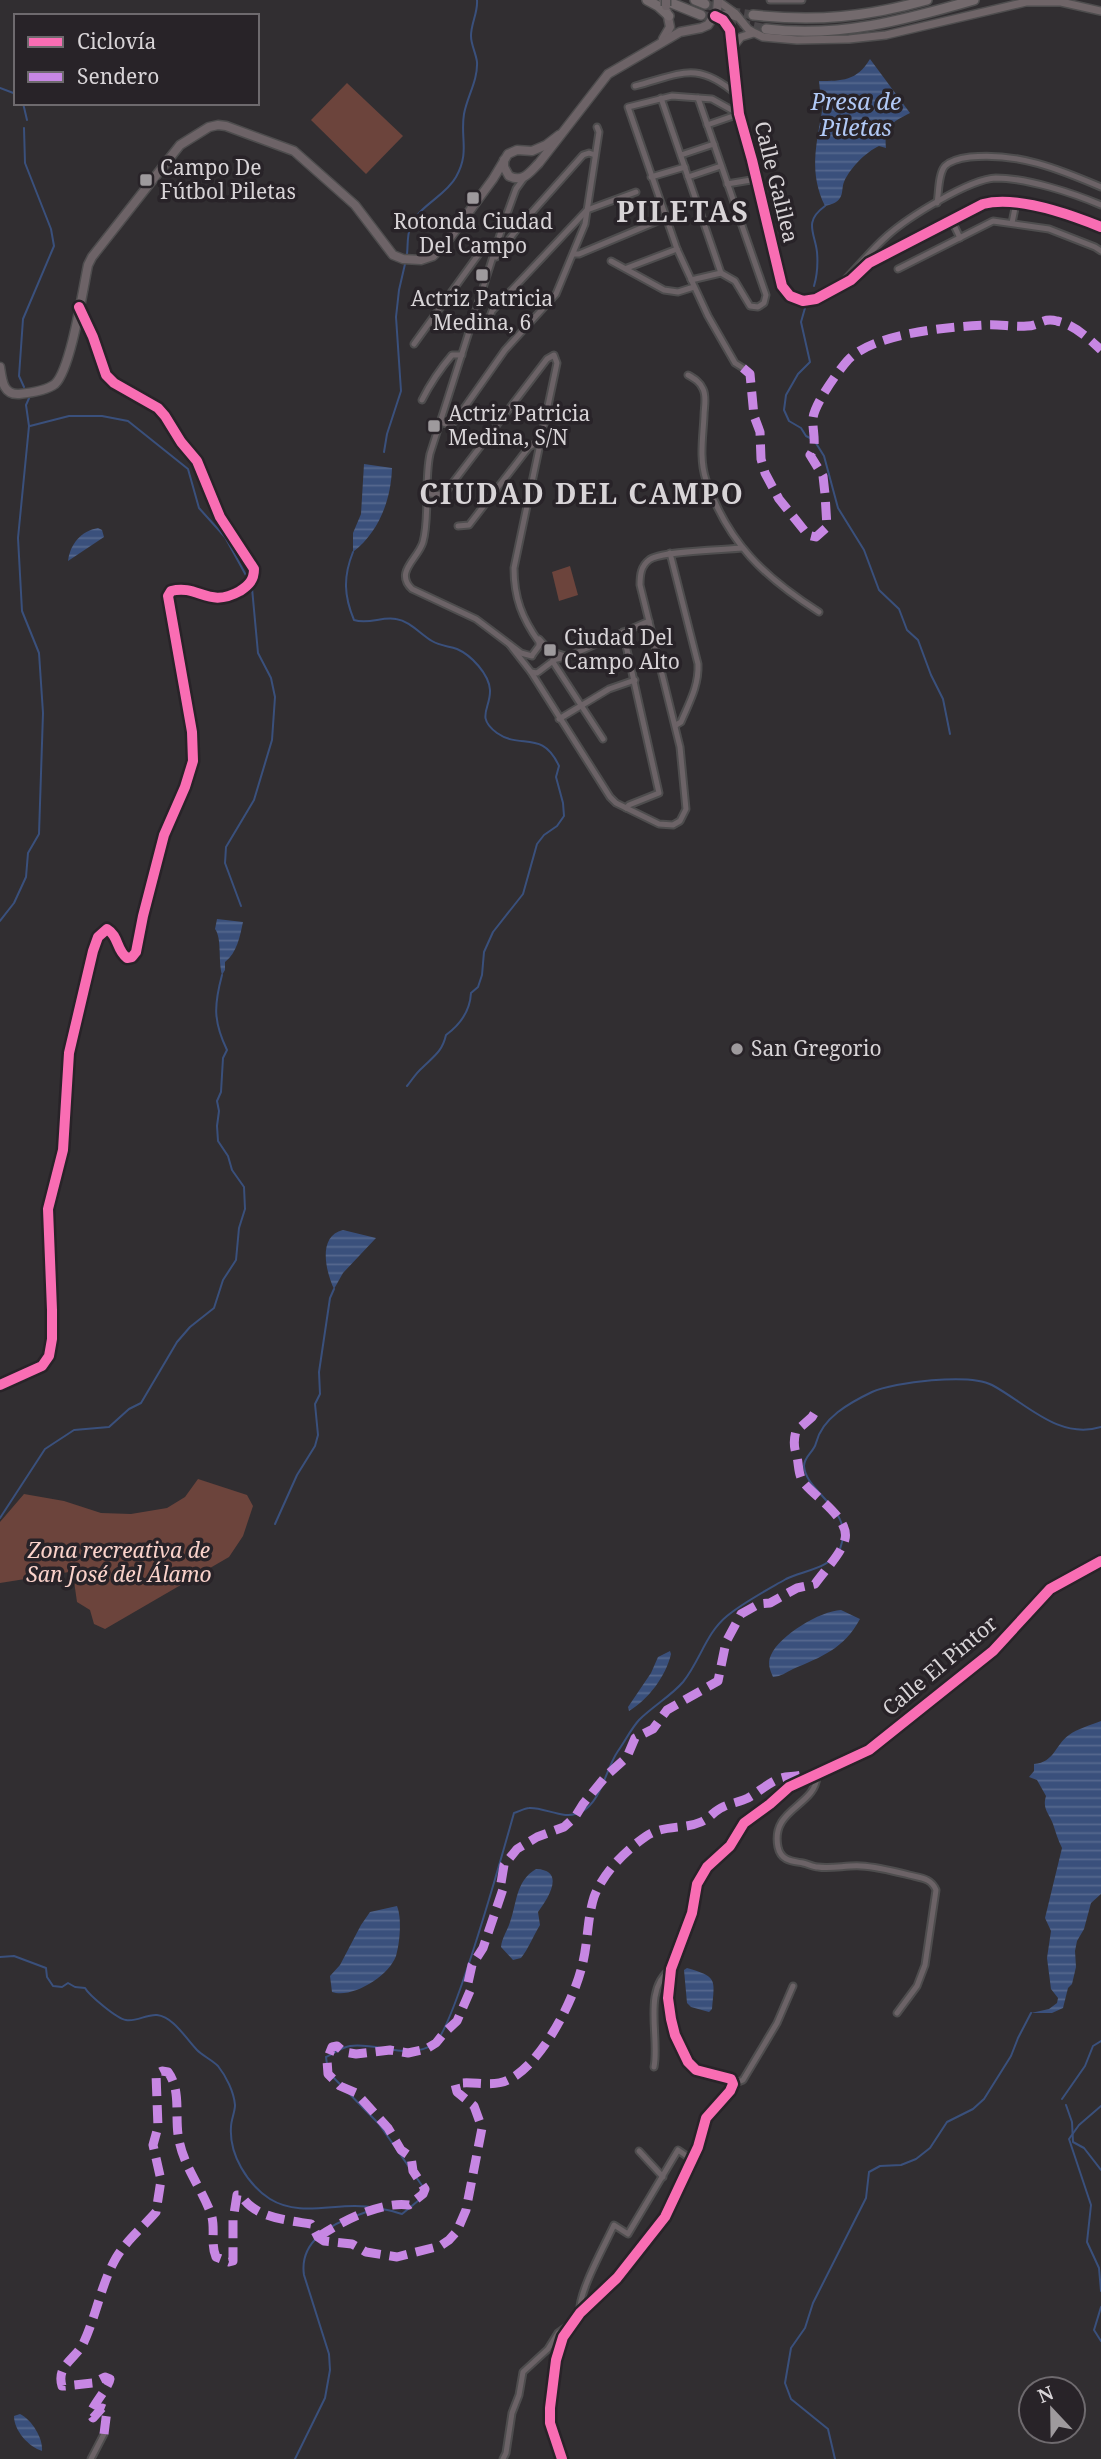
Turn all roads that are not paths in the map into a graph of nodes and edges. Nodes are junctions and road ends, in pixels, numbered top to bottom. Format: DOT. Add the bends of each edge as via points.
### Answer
graph roads {
  1 [pos="647,0"];
  2 [pos="695,0"];
  3 [pos="770,0"];
  4 [pos="802,0"];
  5 [pos="927,0"];
  6 [pos="974,0"];
  7 [pos="718,1"];
  8 [pos="705,4"];
  9 [pos="667,8"];
  10 [pos="1101,11"];
  11 [pos="701,15"];
  12 [pos="753,15"];
  13 [pos="715,16"];
  14 [pos="739,19"];
  15 [pos="726,23"];
  16 [pos="708,25"];
  17 [pos="766,29"];
  18 [pos="687,30"];
  19 [pos="755,33"];
  20 [pos="655,45"];
  21 [pos="733,47"];
  22 [pos="635,86"];
  23 [pos="737,95"];
  24 [pos="661,98"];
  25 [pos="698,98"];
  26 [pos="739,114"];
  27 [pos="707,125"];
  28 [pos="597,127"];
  29 [pos="559,135"];
  30 [pos="714,144"];
  31 [pos="526,152"];
  32 [pos="595,155"];
  33 [pos="681,155"];
  34 [pos="505,158"];
  35 [pos="722,166"];
  36 [pos="685,167"];
  37 [pos="527,175"];
  38 [pos="510,176"];
  39 [pos="651,177"];
  40 [pos="688,177"];
  41 [pos="757,178"];
  42 [pos="493,179"];
  43 [pos="727,184"];
  44 [pos="1101,187"];
  45 [pos="636,192"];
  46 [pos="513,198"];
  47 [pos="937,203"];
  48 [pos="1016,203"];
  49 [pos="1101,205"];
  50 [pos="587,210"];
  51 [pos="664,218"];
  52 [pos="952,221"];
  53 [pos="504,222"];
  54 [pos="1012,223"];
  55 [pos="1101,227"];
  56 [pos="517,229"];
  57 [pos="570,229"];
  58 [pos="582,232"];
  59 [pos="960,238"];
  60 [pos="497,244"];
  61 [pos="677,249"];
  62 [pos="1101,251"];
  63 [pos="574,254"];
  64 [pos="611,261"];
  65 [pos="627,268"];
  66 [pos="489,269"];
  67 [pos="898,269"];
  68 [pos="721,273"];
  69 [pos="691,280"];
  70 [pos="839,285"];
  71 [pos="694,287"];
  72 [pos="79,307"];
  73 [pos="489,319"];
  74 [pos="75,325"];
  75 [pos="90,333"];
  76 [pos="71,340"];
  77 [pos="414,344"];
  78 [pos="462,355"];
  79 [pos="0,367"];
  80 [pos="743,368"];
  81 [pos="688,375"];
  82 [pos="422,400"];
  83 [pos="440,422"];
  84 [pos="540,441"];
  85 [pos="426,493"];
  86 [pos="458,526"];
  87 [pos="741,548"];
  88 [pos="670,553"];
  89 [pos="818,612"];
  90 [pos="649,621"];
  91 [pos="623,632"];
  92 [pos="534,635"];
  93 [pos="510,645"];
  94 [pos="549,651"];
  95 [pos="532,655"];
  96 [pos="569,656"];
  97 [pos="553,661"];
  98 [pos="529,670"];
  99 [pos="635,680"];
  100 [pos="580,705"];
  101 [pos="559,719"];
  102 [pos="676,724"];
  103 [pos="603,739"];
  104 [pos="626,808"];
  105 [pos="0,1385"];
  106 [pos="1101,1561"];
  107 [pos="817,1775"];
  108 [pos="671,1969"];
  109 [pos="793,1986"];
  110 [pos="897,2013"];
  111 [pos="654,2067"];
  112 [pos="733,2084"];
  113 [pos="639,2151"];
  114 [pos="691,2159"];
  115 [pos="663,2177"];
  116 [pos="580,2313"];
  117 [pos="573,2323"];
  118 [pos="104,2434"];
  119 [pos="91,2459"];
  120 [pos="503,2459"];
  121 [pos="562,2459"];
  1 -- 9 [label="highway"];
  2 -- 8 [label="highway"];
  3 -- 4 [label="street"];
  5 -- 12 [label="highway" via="839,19"];
  6 -- 17 [label="highway" via="876,27 806,32"];
  7 -- 13 [label="main road"];
  7 -- 14 [label="street"];
  9 -- 11 [label="highway"];
  9 -- 18 [label="main road"];
  9 -- 20 [label="main road" via="669,31"];
  10 -- 19 [label="street" via="1062,2 1026,2 861,38 797,40"];
  13 -- 14 [label="street"];
  13 -- 15 [label="street"];
  13 -- 16 [label="main road"];
  14 -- 19 [label="street"];
  15 -- 16 [label="street"];
  15 -- 21 [label="street, Calle Galilea"];
  16 -- 18 [label="main road"];
  18 -- 20 [label="main road"];
  19 -- 21 [label="street" via="741,37"];
  20 -- 29 [label="main road" via="608,74"];
  21 -- 23 [label="street, Calle Galilea"];
  22 -- 23 [label="street" via="681,71 719,79"];
  23 -- 26 [label="street, Calle Galilea"];
  24 -- 25 [label="street"];
  24 -- 33 [label="street"];
  24 -- 39 [label="street" via="628,107"];
  25 -- 26 [label="street" via="712,99"];
  25 -- 27 [label="street"];
  26 -- 27 [label="street"];
  26 -- 41 [label="street, Calle Galilea"];
  27 -- 30 [label="street"];
  28 -- 32 [label="street"];
  29 -- 31 [label="main road"];
  29 -- 37 [label="main road"];
  30 -- 33 [label="street"];
  30 -- 35 [label="street"];
  31 -- 34 [label="main road" via="517,150"];
  31 -- 37 [label="main road" via="533,163"];
  32 -- 50 [label="street"];
  32 -- 56 [label="street" via="583,155"];
  33 -- 36 [label="street"];
  34 -- 38 [label="main road"];
  34 -- 42 [label="main road"];
  35 -- 40 [label="street"];
  35 -- 43 [label="street"];
  36 -- 39 [label="street"];
  36 -- 40 [label="street"];
  37 -- 38 [label="main road"];
  37 -- 46 [label="street"];
  38 -- 42 [label="main road"];
  38 -- 46 [label="street"];
  39 -- 51 [label="street"];
  40 -- 68 [label="street"];
  41 -- 43 [label="street"];
  41 -- 70 [label="street, Calle Galilea" via="782,286 803,301"];
  42 -- 72 [label="main road" via="433,256 403,259 393,255 355,205 294,150 226,126 209,127 170,155 92,257"];
  43 -- 68 [label="street" via="766,295 764,303 750,306 734,281"];
  44 -- 47 [label="street" via="1054,167 988,155 963,158 942,169"];
  45 -- 50 [label="street"];
  46 -- 53 [label="street"];
  47 -- 49 [label="street" via="964,187 996,178 1055,188"];
  47 -- 70 [label="street" via="888,235"];
  48 -- 52 [label="street" via="983,204"];
  48 -- 54 [label="street"];
  48 -- 55 [label="street" via="1054,210"];
  50 -- 57 [label="street"];
  50 -- 58 [label="street"];
  51 -- 61 [label="street"];
  51 -- 63 [label="street"];
  52 -- 59 [label="street"];
  52 -- 70 [label="street" via="869,263"];
  53 -- 56 [label="street" via="509,231"];
  53 -- 60 [label="street"];
  54 -- 59 [label="street" via="993,222"];
  54 -- 62 [label="street" via="1049,229"];
  56 -- 66 [label="street"];
  57 -- 58 [label="street" via="577,226"];
  57 -- 73 [label="street"];
  58 -- 63 [label="street"];
  59 -- 67 [label="street"];
  60 -- 66 [label="street"];
  60 -- 77 [label="street" via="488,243 481,251"];
  61 -- 65 [label="street"];
  61 -- 69 [label="street"];
  63 -- 83 [label="street" via="556,294 505,350 455,421 450,425"];
  64 -- 65 [label="street"];
  65 -- 71 [label="street" via="664,290"];
  66 -- 78 [label="street"];
  68 -- 69 [label="street"];
  69 -- 71 [label="street"];
  71 -- 80 [label="street" via="735,363"];
  72 -- 74 [label="main road"];
  72 -- 75 [label="street"];
  74 -- 75 [label="street"];
  74 -- 76 [label="main road"];
  75 -- 76 [label="street"];
  75 -- 105 [label="street" via="106,374 158,408 197,461 213,504 254,576 243,589 223,598 185,590 171,591 168,596 193,761 161,847 136,952 127,958 121,954 107,929 93,951 69,1053 63,1150 48,1209 49,1356 42,1366"];
  76 -- 79 [label="main road" via="61,375 50,387 10,393 4,388"];
  78 -- 82 [label="street" via="452,355"];
  78 -- 83 [label="street"];
  81 -- 87 [label="street" via="699,381 705,395 705,479"];
  83 -- 85 [label="street" via="427,467"];
  84 -- 85 [label="street" via="557,363 554,355 448,489 443,494"];
  84 -- 86 [label="street" via="529,447 469,525"];
  84 -- 92 [label="street" via="514,568 515,594"];
  85 -- 93 [label="street" via="424,538 407,567 407,584 477,619"];
  87 -- 88 [label="street"];
  87 -- 89 [label="street" via="765,573"];
  88 -- 90 [label="street" via="649,560 640,575"];
  88 -- 102 [label="street" via="698,664 696,687"];
  90 -- 91 [label="street"];
  90 -- 102 [label="street"];
  91 -- 96 [label="street"];
  91 -- 99 [label="street"];
  92 -- 94 [label="street"];
  92 -- 95 [label="street" via="539,646"];
  93 -- 95 [label="street"];
  93 -- 98 [label="street"];
  94 -- 95 [label="street"];
  94 -- 96 [label="street"];
  94 -- 97 [label="street"];
  95 -- 98 [label="street" via="525,664"];
  96 -- 97 [label="street"];
  97 -- 98 [label="street" via="537,673"];
  97 -- 100 [label="street"];
  98 -- 101 [label="street"];
  99 -- 100 [label="street"];
  99 -- 104 [label="street" via="659,793"];
  100 -- 101 [label="street"];
  100 -- 103 [label="street"];
  101 -- 104 [label="street" via="610,797"];
  102 -- 104 [label="street" via="686,809 680,821 659,824"];
  106 -- 107 [label="street, Calle El Pintor" via="1050,1589 993,1651 869,1750"];
  107 -- 108 [label="street, Calle El Pintor" via="789,1787 744,1823 730,1846 707,1867 697,1884 692,1913"];
  107 -- 110 [label="street" via="808,1795 782,1820 778,1843 783,1857 818,1867 888,1869 927,1879 936,1890 925,1965"];
  108 -- 111 [label="street" via="658,1986"];
  108 -- 112 [label="street, Calle El Pintor" via="671,2019 688,2062 696,2070 727,2077"];
  109 -- 112 [label="street" via="743,2080"];
  112 -- 114 [label="street" via="706,2118"];
  113 -- 115 [label="street"];
  114 -- 115 [label="street" via="678,2150"];
  114 -- 116 [label="street" via="665,2217 617,2278"];
  115 -- 116 [label="street" via="628,2234 614,2225 587,2285"];
  116 -- 117 [label="street"];
  117 -- 120 [label="street" via="523,2372"];
  117 -- 121 [label="street" via="556,2360 550,2408"];
  118 -- 119 [label="street"];
}
